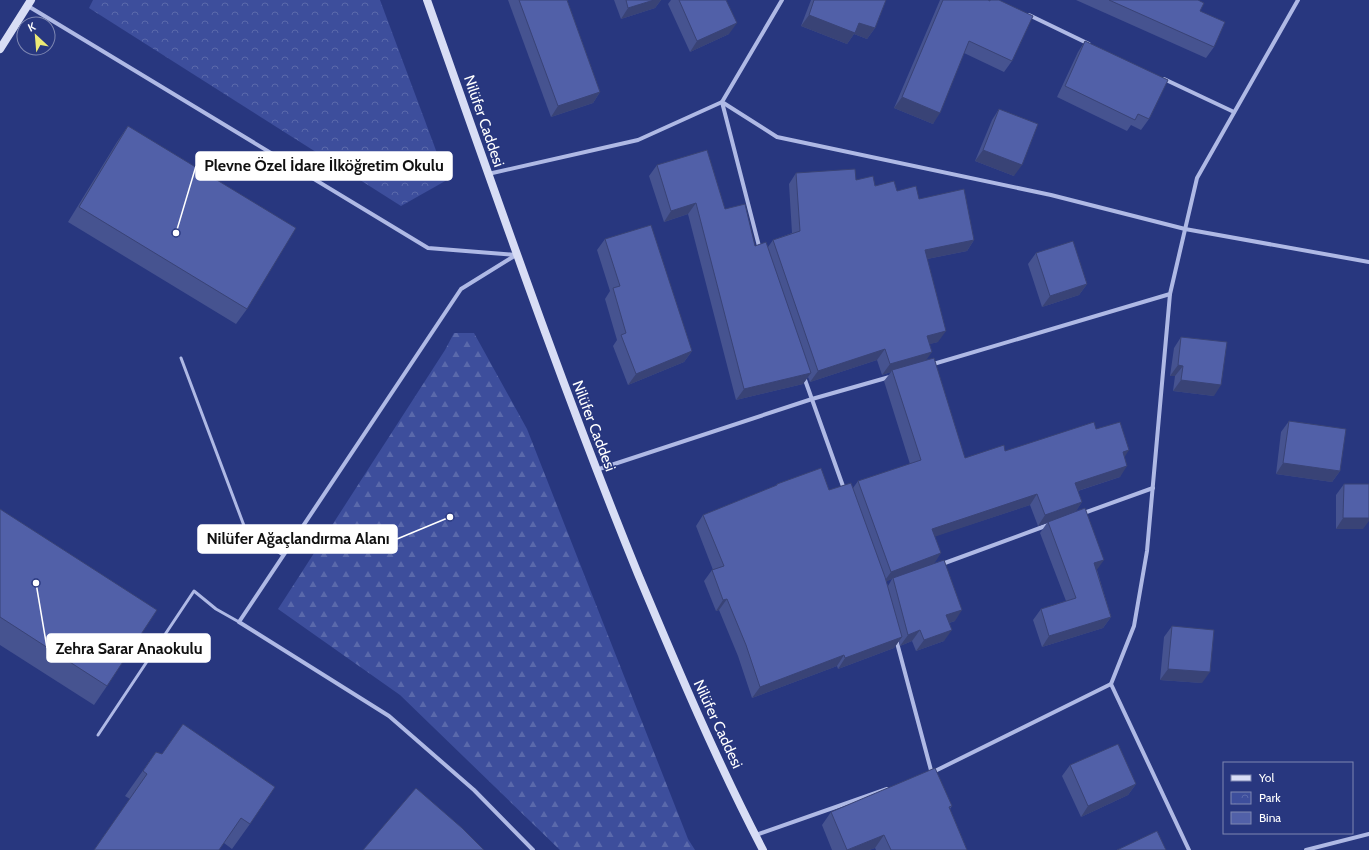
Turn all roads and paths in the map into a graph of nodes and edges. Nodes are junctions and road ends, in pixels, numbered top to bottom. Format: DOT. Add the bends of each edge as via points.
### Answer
graph roads {
  1 [pos="427,0"];
  2 [pos="782,0"];
  3 [pos="1298,0"];
  4 [pos="30,3"];
  5 [pos="1026,14"];
  6 [pos="1098,48"];
  7 [pos="0,49"];
  8 [pos="1162,78"];
  9 [pos="722,102"];
  10 [pos="1234,112"];
  11 [pos="488,174"];
  12 [pos="1185,229"];
  13 [pos="516,255"];
  14 [pos="764,259"];
  15 [pos="1369,262"];
  16 [pos="1170,294"];
  17 [pos="181,358"];
  18 [pos="922,367"];
  19 [pos="802,369"];
  20 [pos="900,373"];
  21 [pos="812,399"];
  22 [pos="596,470"];
  23 [pos="1153,488"];
  24 [pos="845,492"];
  25 [pos="1079,514"];
  26 [pos="1057,522"];
  27 [pos="283,555"];
  28 [pos="940,565"];
  29 [pos="239,622"];
  30 [pos="893,632"];
  31 [pos="1111,684"];
  32 [pos="98,735"];
  33 [pos="931,773"];
  34 [pos="924,775"];
  35 [pos="934,780"];
  36 [pos="895,786"];
  37 [pos="1369,834"];
  38 [pos="755,835"];
  39 [pos="533,850"];
  40 [pos="763,850"];
  41 [pos="1189,850"];
  42 [pos="1306,850"];
  1 -- 11 [label="street, Nilüfer Caddesi"];
  2 -- 9 [label="street"];
  3 -- 10 [label="street"];
  4 -- 7 [label="street"];
  4 -- 13 [label="street" via="428,248"];
  5 -- 6 [label="street"];
  8 -- 10 [label="street"];
  9 -- 11 [label="street" via="638,140"];
  9 -- 12 [label="street" via="777,137 1051,195"];
  9 -- 14 [label="street"];
  10 -- 12 [label="street" via="1197,178"];
  11 -- 13 [label="street, Nilüfer Caddesi"];
  12 -- 15 [label="street"];
  12 -- 16 [label="street"];
  13 -- 22 [label="street, Nilüfer Caddesi"];
  13 -- 27 [label="street" via="461,289"];
  16 -- 18 [label="street"];
  16 -- 23 [label="street"];
  17 -- 27 [label="lane" via="246,531"];
  19 -- 21 [label="street"];
  20 -- 21 [label="street"];
  21 -- 22 [label="street"];
  21 -- 24 [label="street"];
  22 -- 38 [label="street, Nilüfer Caddesi" via="682,681"];
  23 -- 25 [label="street"];
  23 -- 31 [label="street" via="1147,551 1134,626"];
  26 -- 28 [label="street"];
  27 -- 29 [label="street"];
  29 -- 32 [label="lane" via="216,609 194,591"];
  29 -- 39 [label="street" via="389,716 474,790"];
  30 -- 33 [label="street"];
  31 -- 33 [label="street"];
  31 -- 41 [label="street"];
  33 -- 34 [label="street"];
  33 -- 35 [label="street"];
  36 -- 38 [label="street"];
  37 -- 42 [label="street"];
  38 -- 40 [label="street, Nilüfer Caddesi"];
}
